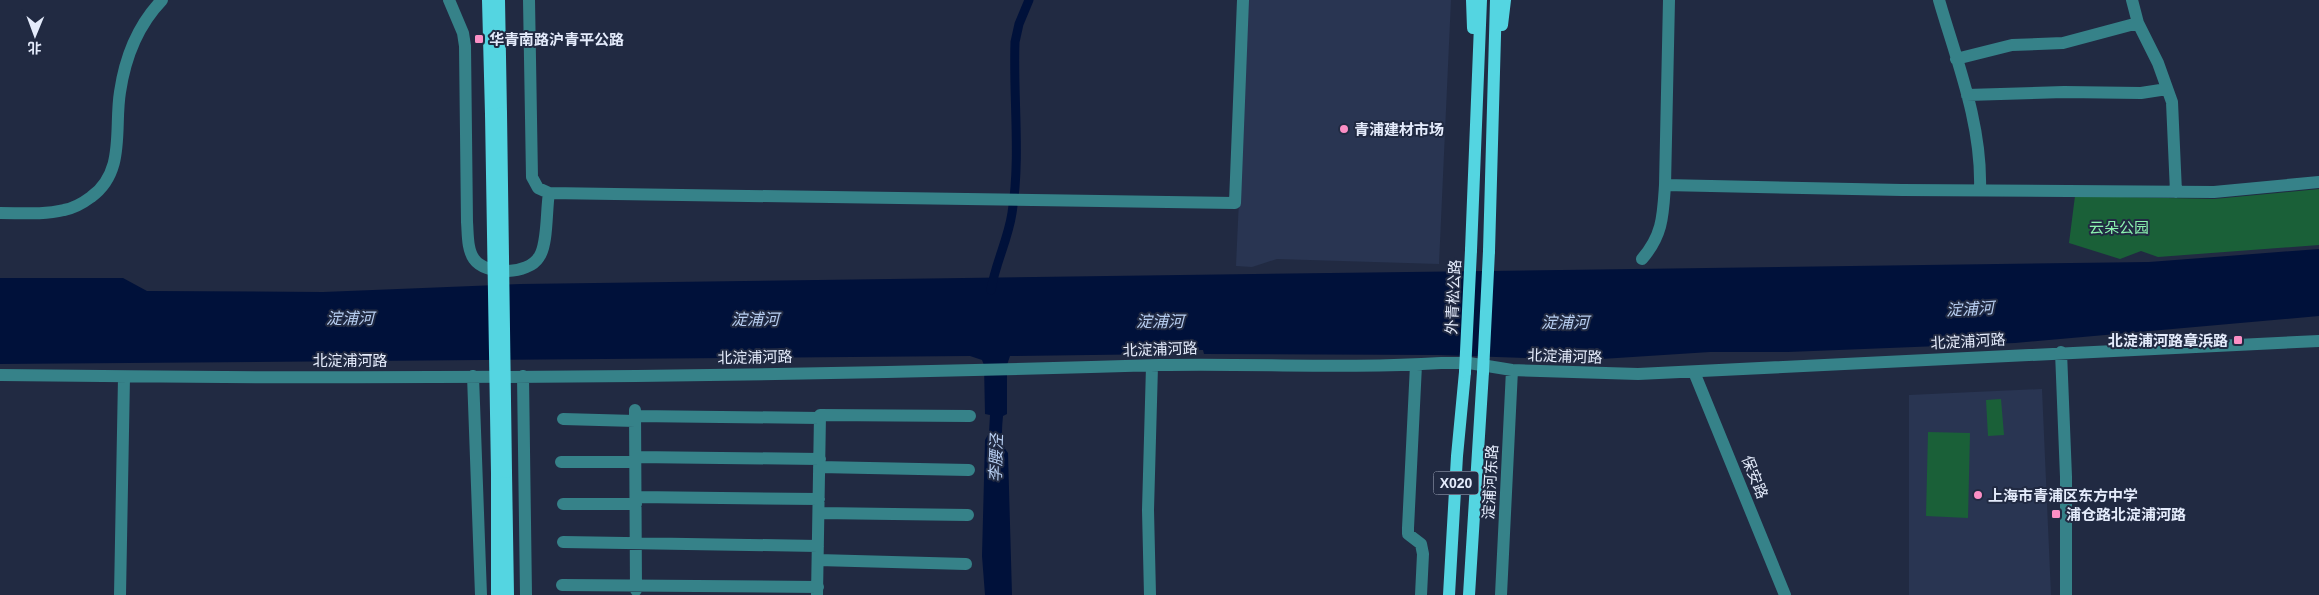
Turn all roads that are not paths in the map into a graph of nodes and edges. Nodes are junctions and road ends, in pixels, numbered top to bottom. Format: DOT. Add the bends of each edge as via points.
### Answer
graph roads {
  1 [pos="162,0"];
  2 [pos="448,0"];
  3 [pos="488,0"];
  4 [pos="499,0"];
  5 [pos="529,0"];
  6 [pos="1243,0"];
  7 [pos="1472,0"];
  8 [pos="1481,0"];
  9 [pos="1496,0"];
  10 [pos="1505,0"];
  11 [pos="1669,0"];
  12 [pos="1939,0"];
  13 [pos="2132,0"];
  14 [pos="2138,22"];
  15 [pos="1956,59"];
  16 [pos="1478,62"];
  17 [pos="1494,69"];
  18 [pos="2167,89"];
  19 [pos="1967,95"];
  20 [pos="496,113"];
  21 [pos="2319,182"];
  22 [pos="1665,185"];
  23 [pos="1980,189"];
  24 [pos="2176,192"];
  25 [pos="549,193"];
  26 [pos="0,213"];
  27 [pos="1642,259"];
  28 [pos="2319,341"];
  29 [pos="2061,352"];
  30 [pos="1416,365"];
  31 [pos="1152,366"];
  32 [pos="1512,370"];
  33 [pos="1694,372"];
  34 [pos="0,375"];
  35 [pos="124,376"];
  36 [pos="473,376"];
  37 [pos="523,376"];
  38 [pos="635,416"];
  39 [pos="970,416"];
  40 [pos="820,418"];
  41 [pos="563,419"];
  42 [pos="635,460"];
  43 [pos="560,462"];
  44 [pos="819,463"];
  45 [pos="969,470"];
  46 [pos="501,473"];
  47 [pos="819,499"];
  48 [pos="636,501"];
  49 [pos="564,504"];
  50 [pos="819,513"];
  51 [pos="968,515"];
  52 [pos="563,542"];
  53 [pos="636,543"];
  54 [pos="818,546"];
  55 [pos="818,560"];
  56 [pos="966,564"];
  57 [pos="562,585"];
  58 [pos="636,588"];
  59 [pos="817,591"];
  60 [pos="120,595"];
  61 [pos="481,595"];
  62 [pos="497,595"];
  63 [pos="508,595"];
  64 [pos="526,595"];
  65 [pos="1150,595"];
  66 [pos="1421,595"];
  67 [pos="1449,595"];
  68 [pos="1469,595"];
  69 [pos="1501,595"];
  70 [pos="1785,595"];
  71 [pos="2066,595"];
  1 -- 26 [label="street" via="129,50 120,92 115,165 110,176 94,195 66,210 46,214"];
  2 -- 25 [label="street" via="463,33 465,46 467,222 469,246 479,265 506,271 532,265 539,258 543,250"];
  3 -- 20 [label="main road"];
  4 -- 20 [label="main road"];
  5 -- 25 [label="street" via="532,177 538,188"];
  6 -- 25 [label="street" via="1235,203"];
  7 -- 16 [label="main road"];
  8 -- 16 [label="main road, 外青松公路 / X020"];
  9 -- 17 [label="main road, X020"];
  10 -- 17 [label="main road"];
  11 -- 22 [label="street"];
  12 -- 15 [label="street"];
  13 -- 14 [label="street"];
  14 -- 15 [label="street" via="2063,43 2012,45"];
  14 -- 18 [label="street"];
  15 -- 19 [label="street"];
  16 -- 67 [label="main road, 外青松公路 / X020, bridge" via="1472,250"];
  17 -- 68 [label="main road, X020, bridge" via="1484,372"];
  18 -- 19 [label="street" via="2142,93"];
  18 -- 24 [label="street" via="2172,102"];
  19 -- 23 [label="street" via="1978,136"];
  20 -- 46 [label="main road, bridge"];
  21 -- 24 [label="street" via="2214,192"];
  22 -- 23 [label="street"];
  22 -- 27 [label="street" via="1659,235"];
  23 -- 24 [label="street"];
  28 -- 29 [label="street, 北淀浦河路"];
  29 -- 33 [label="street, 北淀浦河路"];
  29 -- 71 [label="street"];
  30 -- 31 [label="street, 北淀浦河路"];
  30 -- 32 [label="street, 北淀浦河路" via="1468,364"];
  30 -- 66 [label="street" via="1408,534 1421,544"];
  31 -- 37 [label="street, 北淀浦河路"];
  31 -- 65 [label="street" via="1148,510"];
  32 -- 33 [label="street, 北淀浦河路" via="1638,374"];
  32 -- 69 [label="street, 淀浦河东路"];
  33 -- 70 [label="street, 保安路"];
  34 -- 35 [label="street, 北淀浦河路"];
  35 -- 36 [label="street, 北淀浦河路"];
  35 -- 60 [label="street"];
  36 -- 37 [label="street, 北淀浦河路"];
  36 -- 61 [label="street"];
  37 -- 64 [label="street"];
  38 -- 40 [label="street"];
  38 -- 41 [label="street"];
  38 -- 42 [label="street"];
  39 -- 40 [label="street" via="820,415"];
  40 -- 44 [label="street"];
  42 -- 43 [label="street"];
  42 -- 44 [label="street"];
  42 -- 48 [label="street"];
  44 -- 45 [label="street"];
  44 -- 47 [label="street"];
  46 -- 62 [label="main road"];
  46 -- 63 [label="main road"];
  47 -- 48 [label="street"];
  47 -- 50 [label="street"];
  48 -- 49 [label="street"];
  48 -- 53 [label="street"];
  50 -- 51 [label="street"];
  50 -- 54 [label="street"];
  52 -- 53 [label="street"];
  53 -- 54 [label="street"];
  53 -- 58 [label="street"];
  54 -- 55 [label="street"];
  55 -- 56 [label="street"];
  55 -- 59 [label="street"];
  57 -- 58 [label="street"];
  58 -- 59 [label="street"];
}
